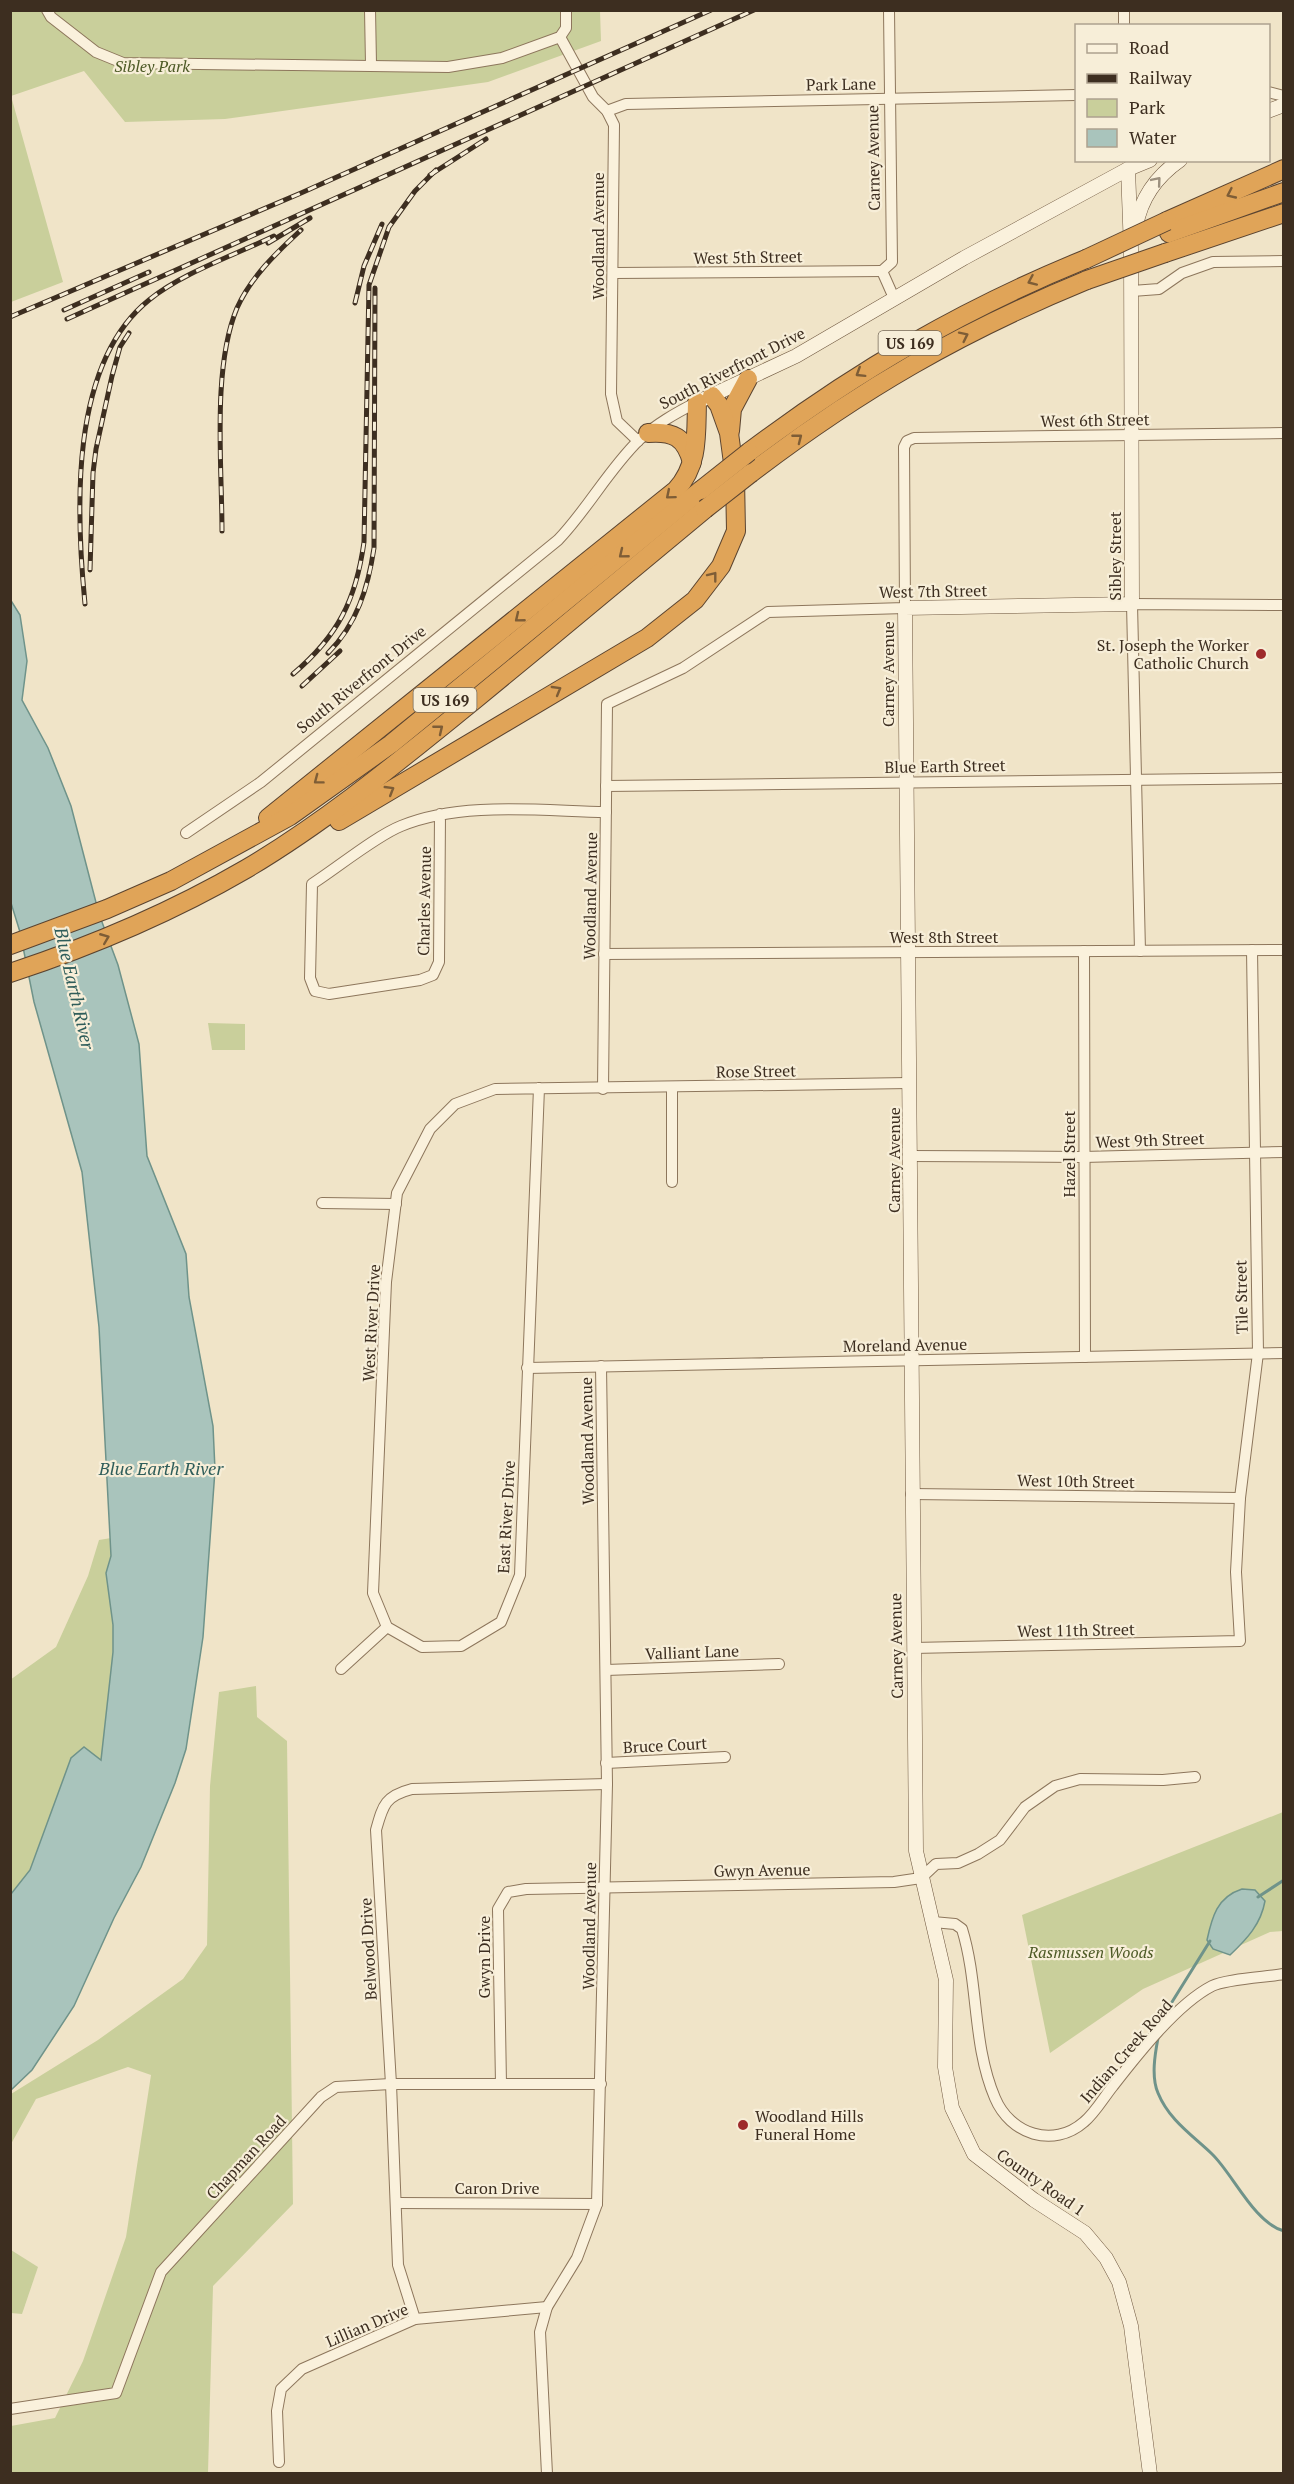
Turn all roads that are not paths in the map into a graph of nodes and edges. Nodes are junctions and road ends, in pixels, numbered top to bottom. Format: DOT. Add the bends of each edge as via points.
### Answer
graph roads {
  1 [pos="47,10"];
  2 [pos="370,10"];
  3 [pos="566,10"];
  4 [pos="889,10"];
  5 [pos="560,37"];
  6 [pos="371,64"];
  7 [pos="1075,95"];
  8 [pos="889,98"];
  9 [pos="1284,105"];
  10 [pos="608,111"];
  11 [pos="1270,111"];
  12 [pos="1178,162"];
  13 [pos="1128,165"];
  14 [pos="1284,169"];
  15 [pos="1284,192"];
  16 [pos="1284,213"];
  17 [pos="1284,226"];
  18 [pos="1170,239"];
  19 [pos="1131,249"];
  20 [pos="1284,261"];
  21 [pos="882,271"];
  22 [pos="614,273"];
  23 [pos="1132,291"];
  24 [pos="894,298"];
  25 [pos="748,379"];
  26 [pos="704,399"];
  27 [pos="729,433"];
  28 [pos="1284,433"];
  29 [pos="1131,434"];
  30 [pos="643,437"];
  31 [pos="907,441"];
  32 [pos="692,463"];
  33 [pos="1132,604"];
  34 [pos="1284,605"];
  35 [pos="905,608"];
  36 [pos="607,704"];
  37 [pos="1135,778"];
  38 [pos="1284,778"];
  39 [pos="905,782"];
  40 [pos="606,786"];
  41 [pos="606,812"];
  42 [pos="440,814"];
  43 [pos="186,832"];
  44 [pos="204,865"];
  45 [pos="247,868"];
  46 [pos="10,945"];
  47 [pos="1252,950"];
  48 [pos="1284,950"];
  49 [pos="1084,951"];
  50 [pos="1140,951"];
  51 [pos="909,952"];
  52 [pos="604,954"];
  53 [pos="10,973"];
  54 [pos="909,1083"];
  55 [pos="539,1088"];
  56 [pos="672,1088"];
  57 [pos="603,1089"];
  58 [pos="1253,1152"];
  59 [pos="1284,1152"];
  60 [pos="910,1156"];
  61 [pos="1083,1157"];
  62 [pos="672,1182"];
  63 [pos="322,1203"];
  64 [pos="396,1204"];
  65 [pos="1258,1353"];
  66 [pos="1284,1353"];
  67 [pos="1085,1357"];
  68 [pos="911,1360"];
  69 [pos="600,1366"];
  70 [pos="527,1368"];
  71 [pos="911,1494"];
  72 [pos="1240,1498"];
  73 [pos="387,1628"];
  74 [pos="1240,1641"];
  75 [pos="913,1648"];
  76 [pos="779,1664"];
  77 [pos="341,1669"];
  78 [pos="606,1670"];
  79 [pos="725,1756"];
  80 [pos="606,1763"];
  81 [pos="1195,1777"];
  82 [pos="607,1784"];
  83 [pos="921,1878"];
  84 [pos="604,1888"];
  85 [pos="933,1922"];
  86 [pos="1284,1974"];
  87 [pos="391,2084"];
  88 [pos="501,2084"];
  89 [pos="601,2084"];
  90 [pos="396,2203"];
  91 [pos="597,2204"];
  92 [pos="547,2307"];
  93 [pos="416,2319"];
  94 [pos="10,2409"];
  95 [pos="279,2462"];
  96 [pos="548,2474"];
  97 [pos="1150,2474"];
  1 -- 6 [label="street" via="96,52 123,63"];
  2 -- 6 [label="street"];
  3 -- 5 [label="street" via="566,28"];
  4 -- 8 [label="street, Carney Avenue"];
  5 -- 6 [label="street" via="502,58 448,67"];
  5 -- 10 [label="street, Woodland Avenue" via="593,97"];
  7 -- 8 [label="street, Park Lane"];
  8 -- 10 [label="street, Park Lane" via="626,104"];
  8 -- 21 [label="street, Carney Avenue" via="892,262"];
  9 -- 11 [label="main road"];
  10 -- 22 [label="street, Woodland Avenue" via="614,125"];
  19 -- 12 [label="main road, one-way" via="1138,212 1150,189"];
  13 -- 19 [label="main road, Sibley Street"];
  13 -- 24 [label="main road, South Riverfront Drive"];
  14 -- 18 [label="highway, one-way"];
  15 -- 18 [label="highway, US 169"];
  16 -- 18 [label="highway, US 169"];
  17 -- 18 [label="highway" via="1233,239"];
  18 -- 44 [label="highway, US 169, one-way, bridge" via="1086,259 984,303 890,354 749,452 391,744 290,816"];
  45 -- 18 [label="highway, US 169, one-way, bridge" via="385,773 705,509 807,431 900,369"];
  19 -- 23 [label="main road, Sibley Street"];
  20 -- 23 [label="street" via="1213,262 1182,273 1159,289"];
  21 -- 22 [label="street, West 5th Street"];
  21 -- 24 [label="street"];
  22 -- 30 [label="street, Woodland Avenue" via="613,410 617,421"];
  23 -- 29 [label="main road, Sibley Street"];
  24 -- 25 [label="main road, South Riverfront Drive" via="796,356"];
  25 -- 26 [label="main road, South Riverfront Drive"];
  25 -- 27 [label="highway" via="732,409"];
  26 -- 27 [label="highway" via="719,405"];
  26 -- 30 [label="street, South Riverfront Drive"];
  26 -- 32 [label="highway"];
  45 -- 27 [label="highway, one-way" via="320,832 647,638 695,600 721,566 736,531"];
  28 -- 29 [label="street, West 6th Street"];
  29 -- 31 [label="street, West 6th Street"];
  29 -- 33 [label="main road, Sibley Street"];
  30 -- 32 [label="highway" via="665,431 675,435 684,440"];
  30 -- 43 [label="street, South Riverfront Drive" via="558,540 261,782"];
  31 -- 35 [label="street, Carney Avenue"];
  32 -- 44 [label="highway, one-way" via="676,490 332,769"];
  33 -- 34 [label="street, West 7th Street"];
  33 -- 35 [label="main road, West 7th Street"];
  33 -- 37 [label="street, Sibley Street"];
  35 -- 36 [label="street, West 7th Street" via="768,612 683,668"];
  35 -- 39 [label="main road, Carney Avenue"];
  36 -- 40 [label="street, Woodland Avenue"];
  37 -- 38 [label="street, Blue Earth Street"];
  37 -- 39 [label="street, Blue Earth Street"];
  37 -- 50 [label="street, Sibley Street"];
  39 -- 40 [label="street, Blue Earth Street"];
  39 -- 51 [label="main road, Carney Avenue"];
  40 -- 41 [label="street, Woodland Avenue"];
  41 -- 42 [label="street"];
  41 -- 52 [label="street, Woodland Avenue"];
  42 -- 42 [label="street, Charles Avenue" via="399,826 312,884 310,978 315,991 329,994 433,975 439,962"];
  44 -- 46 [label="highway, US 169" via="107,909"];
  53 -- 45 [label="highway, US 169, one-way" via="115,934"];
  47 -- 48 [label="street, West 8th Street"];
  47 -- 50 [label="street, West 8th Street"];
  47 -- 58 [label="street, Tile Street"];
  49 -- 50 [label="street, West 8th Street"];
  49 -- 51 [label="street, West 8th Street"];
  49 -- 61 [label="street, Hazel Street"];
  51 -- 52 [label="street, West 8th Street"];
  51 -- 54 [label="main road, Carney Avenue"];
  52 -- 57 [label="street, Woodland Avenue"];
  54 -- 56 [label="street, Rose Street"];
  54 -- 60 [label="main road, Carney Avenue"];
  55 -- 57 [label="street, West River Drive"];
  55 -- 64 [label="street, West River Drive" via="495,1089 455,1104 430,1129 397,1193"];
  55 -- 70 [label="street"];
  56 -- 57 [label="street, Rose Street"];
  56 -- 62 [label="street"];
  58 -- 59 [label="street, West 9th Street"];
  58 -- 61 [label="street, West 9th Street"];
  58 -- 65 [label="street, Tile Street"];
  60 -- 61 [label="street, West 9th Street"];
  60 -- 68 [label="main road, Carney Avenue"];
  61 -- 67 [label="street, Hazel Street"];
  63 -- 64 [label="street"];
  64 -- 73 [label="street, West River Drive" via="386,1282 373,1593"];
  65 -- 66 [label="street, Moreland Avenue"];
  65 -- 67 [label="street, Moreland Avenue"];
  65 -- 72 [label="street, Tile Street"];
  67 -- 68 [label="street, Moreland Avenue"];
  68 -- 69 [label="street, Moreland Avenue"];
  68 -- 71 [label="main road, Carney Avenue"];
  69 -- 70 [label="street, Moreland Avenue"];
  69 -- 78 [label="street, Woodland Avenue"];
  70 -- 73 [label="street, East River Drive" via="520,1575 501,1622 460,1646 422,1647"];
  71 -- 72 [label="street, West 10th Street"];
  71 -- 75 [label="main road, Carney Avenue"];
  72 -- 74 [label="street, Tile Street" via="1236,1572"];
  73 -- 77 [label="street"];
  74 -- 75 [label="street, West 11th Street"];
  75 -- 83 [label="main road, Carney Avenue" via="914,1819"];
  76 -- 78 [label="street, Valliant Lane"];
  78 -- 80 [label="street, Woodland Avenue"];
  79 -- 80 [label="street, Bruce Court"];
  80 -- 82 [label="street, Woodland Avenue"];
  81 -- 83 [label="street" via="1080,1779 1055,1786 1025,1807 1000,1840 958,1863 936,1864"];
  82 -- 84 [label="street, Woodland Avenue"];
  82 -- 87 [label="street, Belwood Drive" via="412,1789 395,1793 383,1806 376,1830"];
  83 -- 84 [label="street, Gwyn Avenue" via="894,1882"];
  83 -- 85 [label="main road, County Road 1"];
  84 -- 88 [label="street, Gwyn Drive" via="508,1892 498,1909"];
  84 -- 89 [label="street, Woodland Avenue"];
  85 -- 86 [label="street, Indian Creek Road" via="955,1924 962,1929 975,1987 980,2053 996,2102 1013,2124 1040,2136 1059,2135 1084,2122 1173,2014 1213,1985"];
  85 -- 97 [label="main road, County Road 1" via="946,1980 945,2067 952,2108 974,2154 1085,2233 1106,2258 1119,2282 1131,2326"];
  87 -- 88 [label="street, Chapman Road"];
  87 -- 90 [label="street, Belwood Drive"];
  87 -- 94 [label="street, Chapman Road" via="336,2087 321,2097 161,2272 116,2393"];
  88 -- 89 [label="street, Chapman Road"];
  89 -- 91 [label="street, Woodland Avenue"];
  90 -- 91 [label="street, Caron Drive"];
  90 -- 93 [label="street, Belwood Drive" via="398,2265"];
  91 -- 92 [label="street, Woodland Avenue" via="577,2259"];
  92 -- 93 [label="street, Lillian Drive"];
  92 -- 96 [label="street, Woodland Avenue" via="540,2332"];
  93 -- 95 [label="street, Lillian Drive" via="302,2369 281,2389 277,2411"];
}
